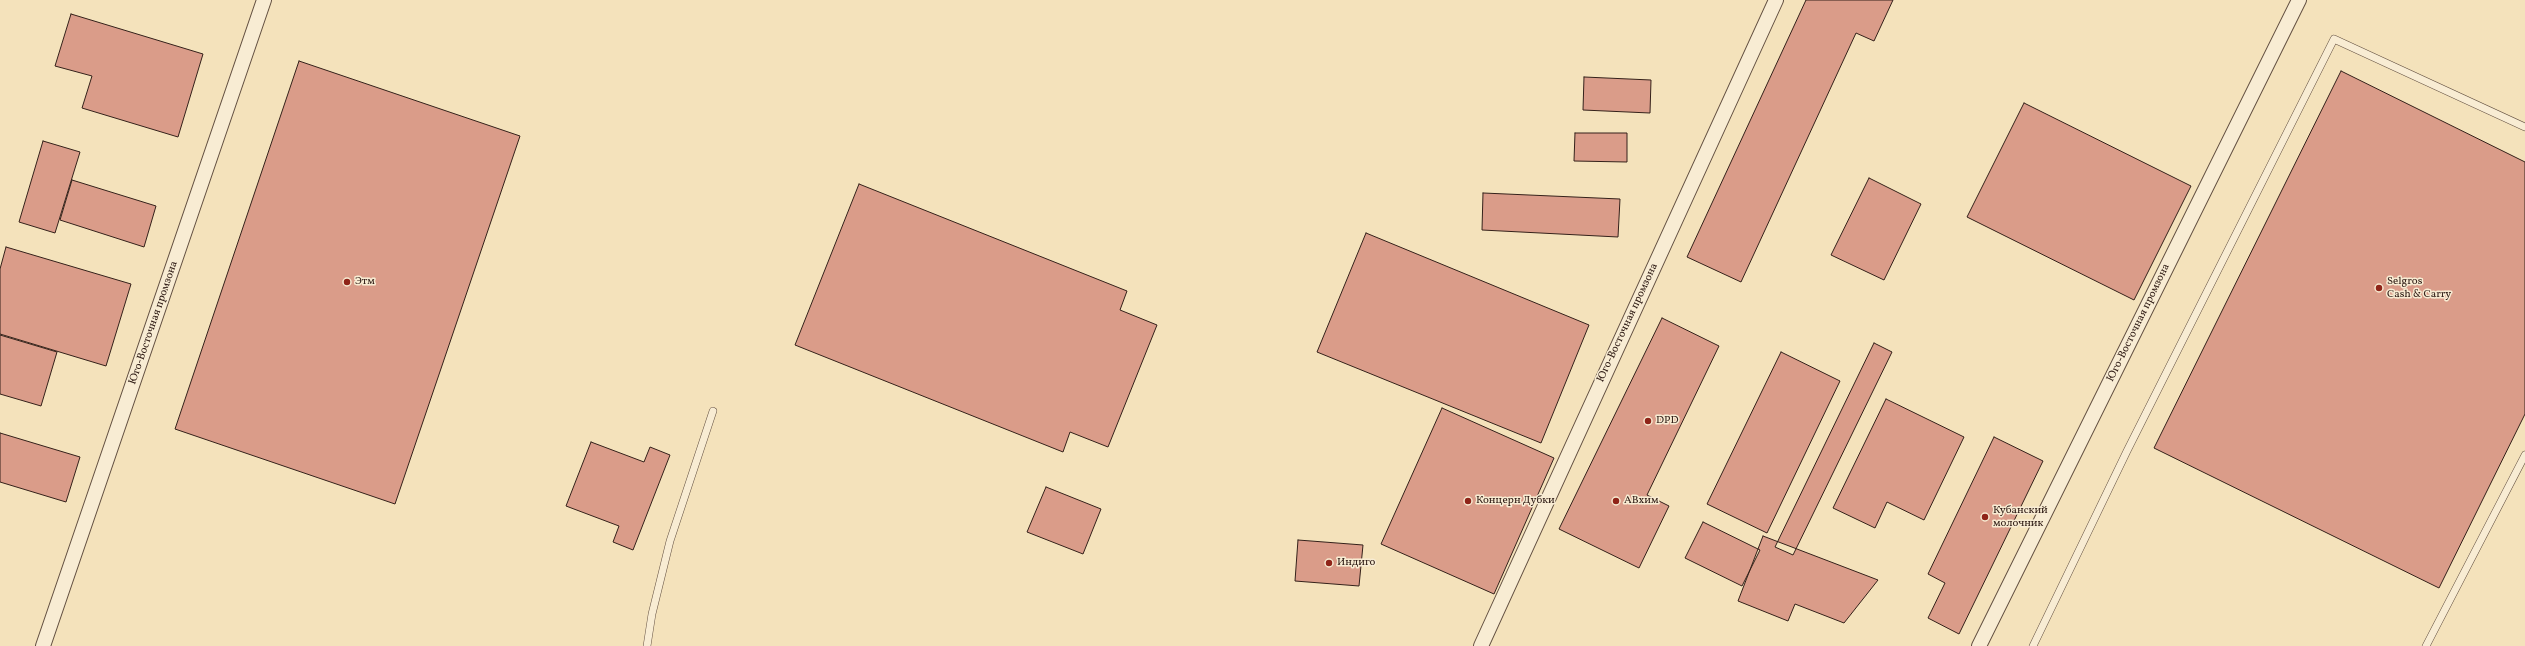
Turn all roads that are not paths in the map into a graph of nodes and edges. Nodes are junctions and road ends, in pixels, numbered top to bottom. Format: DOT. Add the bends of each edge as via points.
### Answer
graph roads {
  1 [pos="264,0"];
  2 [pos="1776,0"];
  3 [pos="2299,0"];
  4 [pos="2525,127"];
  5 [pos="713,411"];
  6 [pos="2525,455"];
  7 [pos="43,646"];
  8 [pos="647,646"];
  9 [pos="1481,646"];
  10 [pos="1979,646"];
  11 [pos="2033,646"];
  12 [pos="2426,646"];
  1 -- 7 [label="street, Юго-Восточная промзона"];
  2 -- 9 [label="street, Юго-Восточная промзона"];
  3 -- 10 [label="street, Юго-Восточная промзона"];
  4 -- 11 [label="lane" via="2334,39 2127,451"];
  5 -- 8 [label="lane" via="670,540"];
  6 -- 12 [label="lane"];
}
